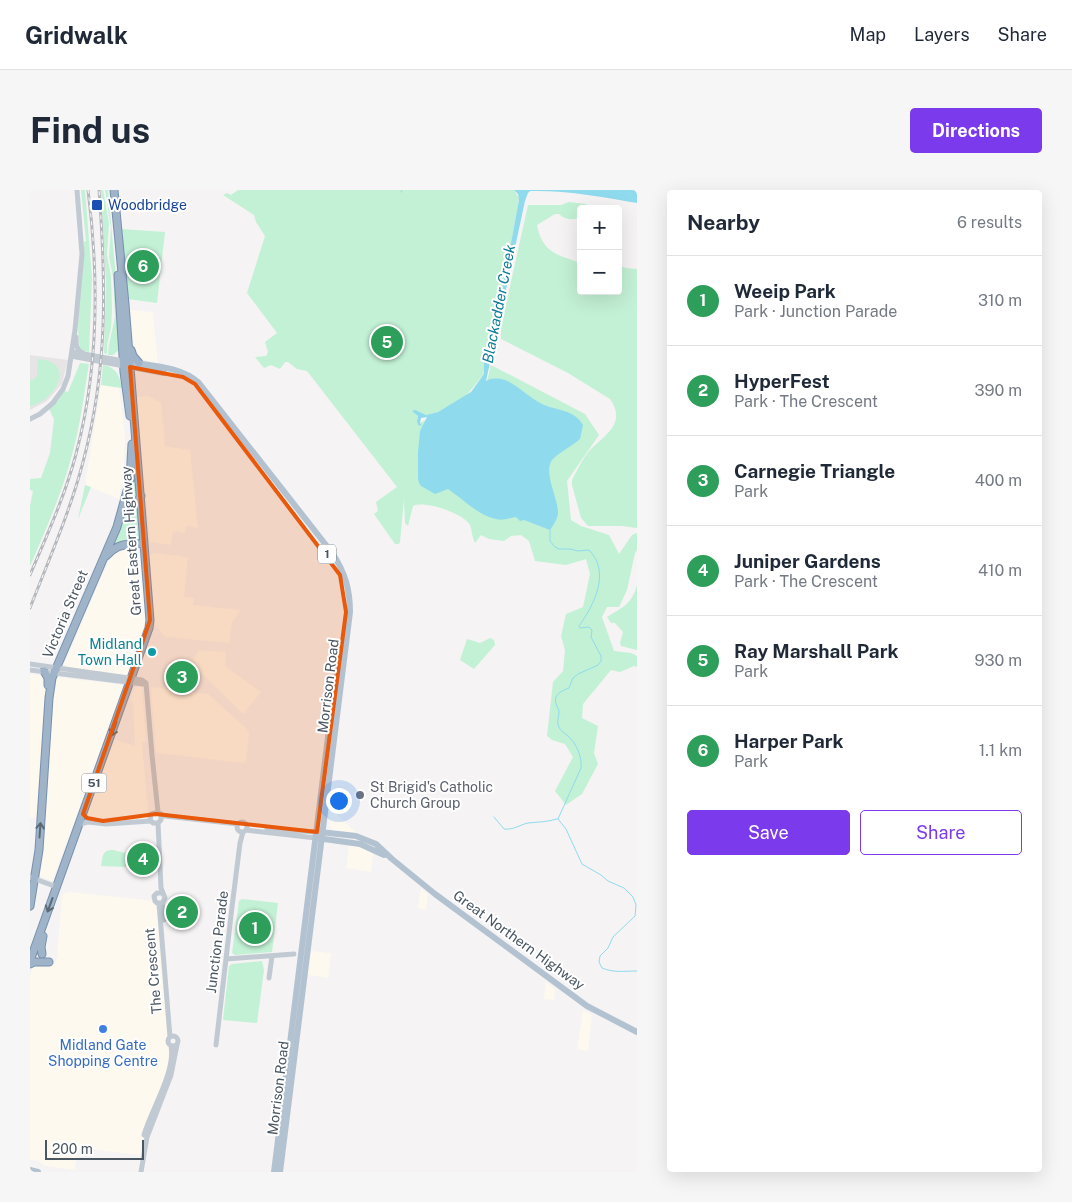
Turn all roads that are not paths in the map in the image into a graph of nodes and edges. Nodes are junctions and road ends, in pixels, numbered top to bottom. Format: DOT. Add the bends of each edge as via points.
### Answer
graph roads {
  1 [pos="77,190"];
  2 [pos="110,190"];
  3 [pos="114,190"];
  4 [pos="76,333"];
  5 [pos="125,345"];
  6 [pos="73,354"];
  7 [pos="87,357"];
  8 [pos="105,358"];
  9 [pos="111,363"];
  10 [pos="139,363"];
  11 [pos="127,364"];
  12 [pos="73,370"];
  13 [pos="126,386"];
  14 [pos="52,404"];
  15 [pos="30,417"];
  16 [pos="141,496"];
  17 [pos="123,505"];
  18 [pos="144,548"];
  19 [pos="98,569"];
  20 [pos="30,664"];
  21 [pos="30,670"];
  22 [pos="55,670"];
  23 [pos="44,671"];
  24 [pos="131,681"];
  25 [pos="49,698"];
  26 [pos="83,814"];
  27 [pos="156,818"];
  28 [pos="80,824"];
  29 [pos="242,828"];
  30 [pos="319,835"];
  31 [pos="32,878"];
  32 [pos="57,886"];
  33 [pos="159,893"];
  34 [pos="161,903"];
  35 [pos="30,906"];
  36 [pos="43,924"];
  37 [pos="42,954"];
  38 [pos="294,954"];
  39 [pos="272,956"];
  40 [pos="226,960"];
  41 [pos="30,962"];
  42 [pos="50,962"];
  43 [pos="269,978"];
  44 [pos="637,1032"];
  45 [pos="171,1036"];
  46 [pos="296,1041"];
  47 [pos="174,1045"];
  48 [pos="216,1045"];
  49 [pos="289,1053"];
  50 [pos="293,1067"];
  51 [pos="30,1170"];
  52 [pos="38,1172"];
  53 [pos="140,1172"];
  54 [pos="274,1172"];
  55 [pos="280,1172"];
  1 -- 4 [label="street" via="82,254"];
  2 -- 5 [label="highway, Great Eastern Highway"];
  3 -- 5 [label="highway, Great Eastern Highway"];
  4 -- 6 [label="street"];
  4 -- 7 [label="street" via="78,350"];
  5 -- 8 [label="street" via="116,355"];
  5 -- 10 [label="highway"];
  5 -- 11 [label="highway, Great Eastern Highway"];
  6 -- 7 [label="street, Morrison Road"];
  6 -- 12 [label="street"];
  6 -- 14 [label="street" via="65,384"];
  7 -- 8 [label="street, Morrison Road"];
  7 -- 9 [label="street, Morrison Road"];
  7 -- 12 [label="street" via="77,360"];
  8 -- 11 [label="street, Morrison Road"];
  9 -- 11 [label="street, Morrison Road"];
  9 -- 13 [label="street" via="120,370"];
  10 -- 11 [label="main road, Morrison Road / 1"];
  10 -- 30 [label="main road, Morrison Road / 1" via="188,374 199,383 333,554 344,574 350,612"];
  11 -- 13 [label="highway, Victoria Street"];
  11 -- 16 [label="highway, Great Eastern Highway / 51"];
  11 -- 30 [label="main road, Morrison Road / 1" via="182,377 195,384 340,575 346,612 329,729"];
  12 -- 14 [label="street" via="66,389"];
  13 -- 17 [label="highway, Victoria Street" via="133,447 130,480"];
  14 -- 15 [label="street" via="40,414"];
  16 -- 17 [label="highway" via="129,506"];
  16 -- 18 [label="highway, Great Eastern Highway / 51"];
  17 -- 19 [label="highway, Victoria Street"];
  18 -- 19 [label="highway" via="132,543 122,544 107,555"];
  18 -- 24 [label="highway, Great Eastern Highway / 51" via="150,620"];
  19 -- 22 [label="highway, Victoria Street"];
  20 -- 22 [label="street"];
  21 -- 23 [label="street"];
  22 -- 23 [label="street"];
  22 -- 24 [label="street"];
  22 -- 25 [label="highway, Victoria Street"];
  23 -- 25 [label="highway" via="48,678"];
  24 -- 26 [label="highway, Great Eastern Highway / 51, one-way"];
  24 -- 27 [label="street" via="145,684"];
  31 -- 25 [label="highway, Victoria Street, one-way" via="41,823"];
  26 -- 27 [label="street" via="103,821"];
  26 -- 28 [label="highway, Great Eastern Highway / 51"];
  27 -- 28 [label="street"];
  27 -- 29 [label="street"];
  27 -- 33 [label="street"];
  28 -- 32 [label="highway, Great Eastern Highway / 51"];
  29 -- 30 [label="street"];
  29 -- 40 [label="street, Junction Parade"];
  30 -- 44 [label="main road, Great Northern Highway" via="373,848 587,1006"];
  30 -- 46 [label="main road, Morrison Road"];
  30 -- 49 [label="main road, Morrison Road"];
  31 -- 32 [label="street"];
  31 -- 35 [label="highway, Victoria Street"];
  32 -- 36 [label="highway, Great Eastern Highway / 51, one-way"];
  33 -- 34 [label="street" via="165,898"];
  33 -- 34 [label="street" via="154,900"];
  34 -- 45 [label="street, The Crescent"];
  36 -- 37 [label="highway"];
  36 -- 41 [label="highway, Great Eastern Highway / 51"];
  38 -- 39 [label="street"];
  39 -- 40 [label="street"];
  39 -- 43 [label="street"];
  40 -- 48 [label="street, Junction Parade"];
  41 -- 42 [label="highway"];
  45 -- 47 [label="street, The Crescent" via="168,1042"];
  45 -- 47 [label="street, The Crescent" via="178,1039"];
  46 -- 49 [label="main road"];
  46 -- 50 [label="main road, Morrison Road"];
  47 -- 53 [label="street, The Crescent" via="171,1075 147,1137"];
  49 -- 50 [label="main road"];
  49 -- 54 [label="main road, Morrison Road"];
  50 -- 55 [label="main road, Morrison Road"];
  51 -- 52 [label="main road"];
}
